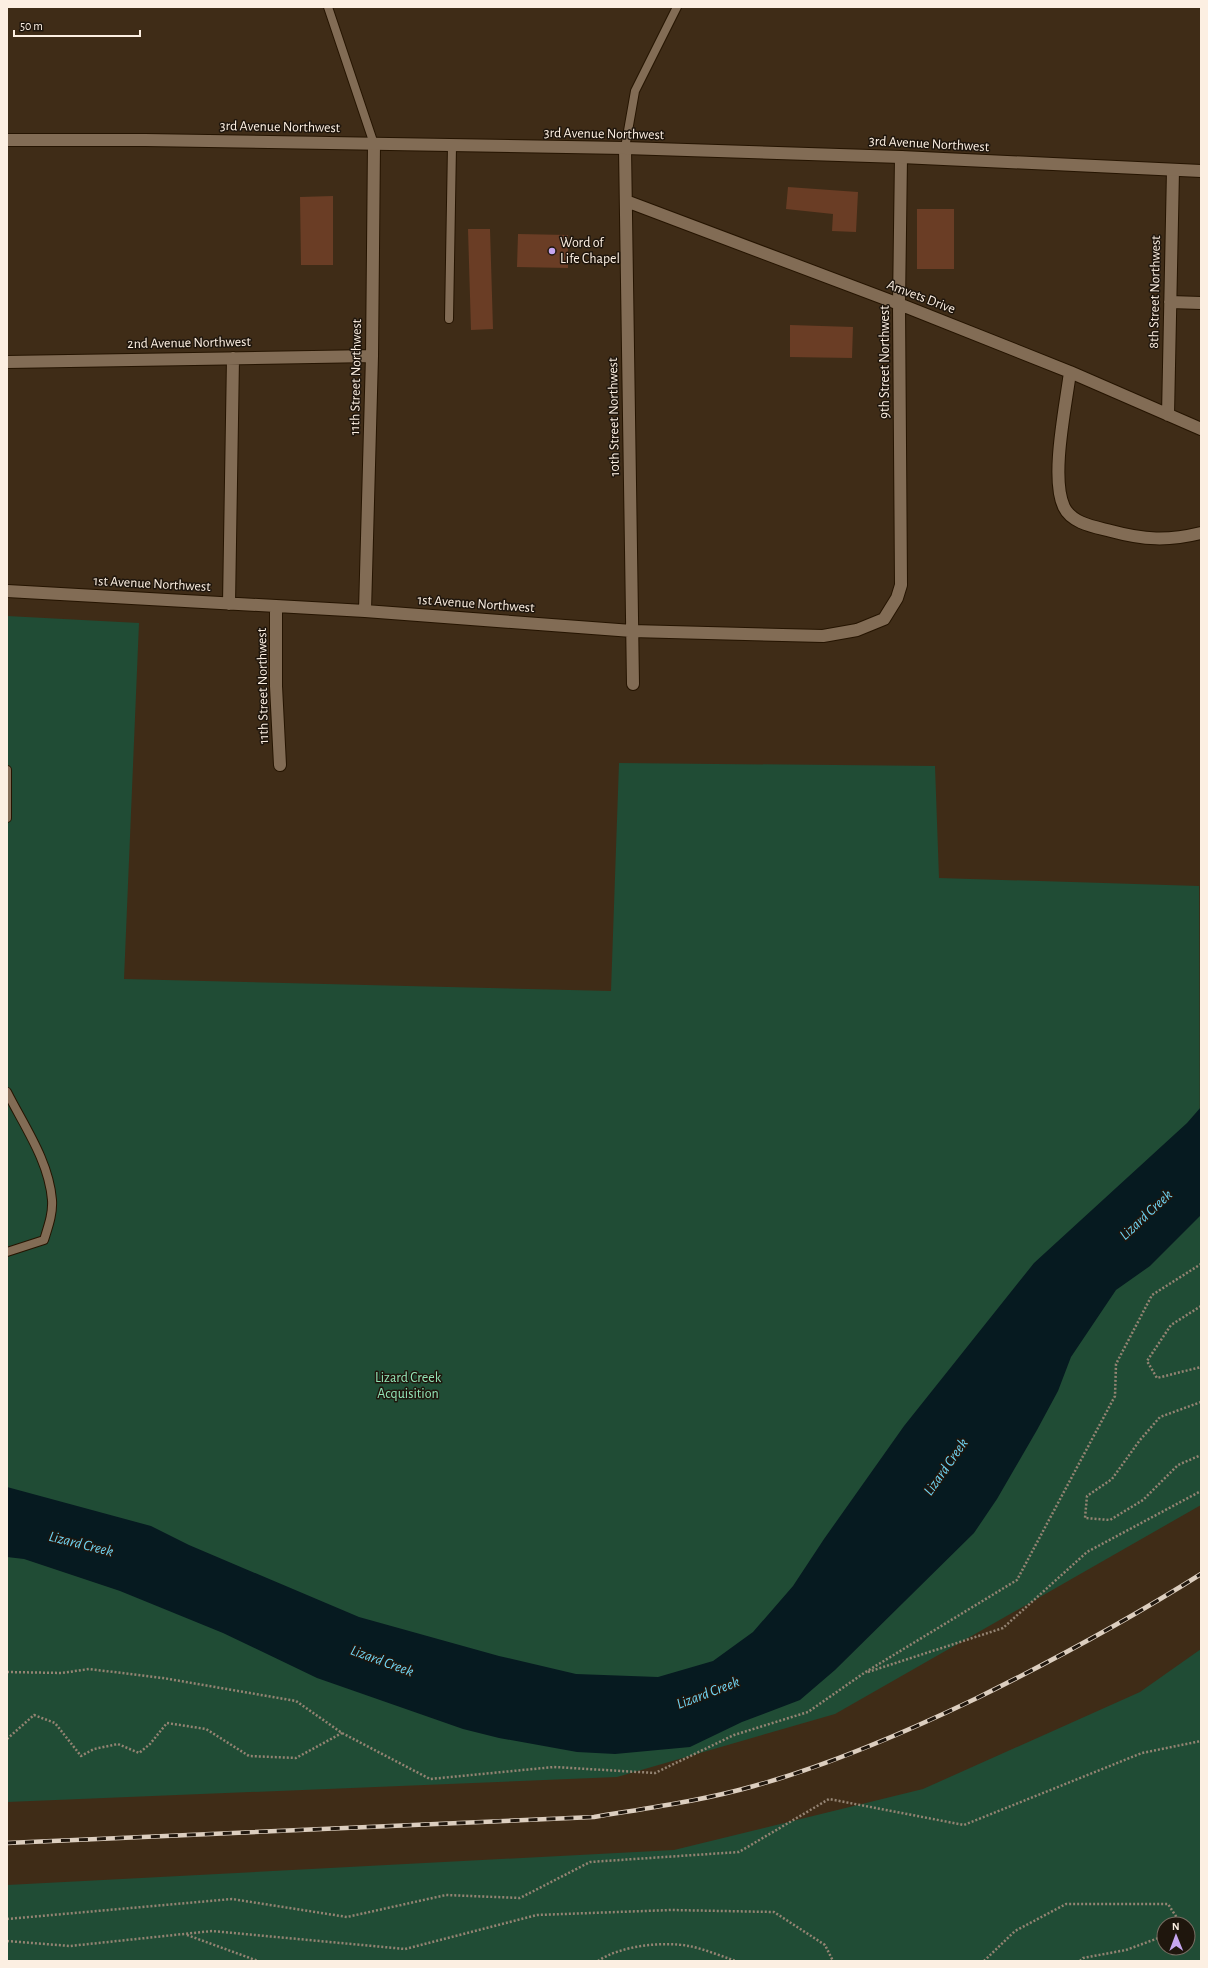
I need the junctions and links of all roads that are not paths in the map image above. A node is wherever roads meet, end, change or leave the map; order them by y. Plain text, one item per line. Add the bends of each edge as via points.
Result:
1 (328, 7) edge
2 (677, 7) edge
3 (7, 140) edge
4 (374, 144) junction
5 (452, 146) junction
6 (625, 148) junction
7 (901, 157) junction
8 (1173, 170) junction
9 (1201, 171) edge
10 (626, 201) junction
11 (1170, 302) junction
12 (1201, 303) edge
13 (899, 304) junction
14 (449, 319) dead end
15 (372, 356) junction
16 (233, 358) junction
17 (7, 362) edge
18 (1070, 372) junction
19 (1168, 415) junction
20 (1201, 429) edge
21 (1201, 533) edge
22 (901, 568) joint
23 (7, 591) edge
24 (229, 604) junction
25 (276, 606) junction
26 (365, 611) junction
27 (632, 631) junction
28 (633, 684) dead end
29 (280, 765) dead end
30 (7, 770) edge
31 (7, 818) edge
32 (7, 1092) edge
33 (7, 1252) edge

1 - 4 lane
2 - 6 lane via 635,91
3 - 4 street, 3rd Avenue Northwest
4 - 5 street, 3rd Avenue Northwest
4 - 15 street, 11th Street Northwest
5 - 6 street, 3rd Avenue Northwest
5 - 14 lane
6 - 7 street, 3rd Avenue Northwest
6 - 10 street, 10th Street Northwest
7 - 8 street, 3rd Avenue Northwest
7 - 13 street, 9th Street Northwest
8 - 9 street, 3rd Avenue Northwest
8 - 11 street, 8th Street Northwest
10 - 13 street, Amvets Drive
10 - 27 street, 10th Street Northwest
11 - 12 street
11 - 19 street, 8th Street Northwest
13 - 18 street, Amvets Drive
13 - 22 street, 9th Street Northwest
15 - 16 street, 2nd Avenue Northwest
15 - 26 street, 11th Street Northwest
16 - 17 street, 2nd Avenue Northwest
16 - 24 street
18 - 19 street, Amvets Drive
18 - 21 street via 1059,460 1059,489 1064,508 1081,524 1137,538 1179,539
19 - 20 street, Amvets Drive
22 - 27 street, 1st Avenue Northwest via 901,585 892,608 884,619 857,630 823,636
23 - 24 street, 1st Avenue Northwest
24 - 25 street, 1st Avenue Northwest
25 - 26 street, 1st Avenue Northwest
25 - 29 street, 11th Street Northwest via 276,686
26 - 27 street, 1st Avenue Northwest
27 - 28 street, 10th Street Northwest
30 - 31 lane
32 - 33 lane via 44,1164 52,1200 50,1221 44,1240

